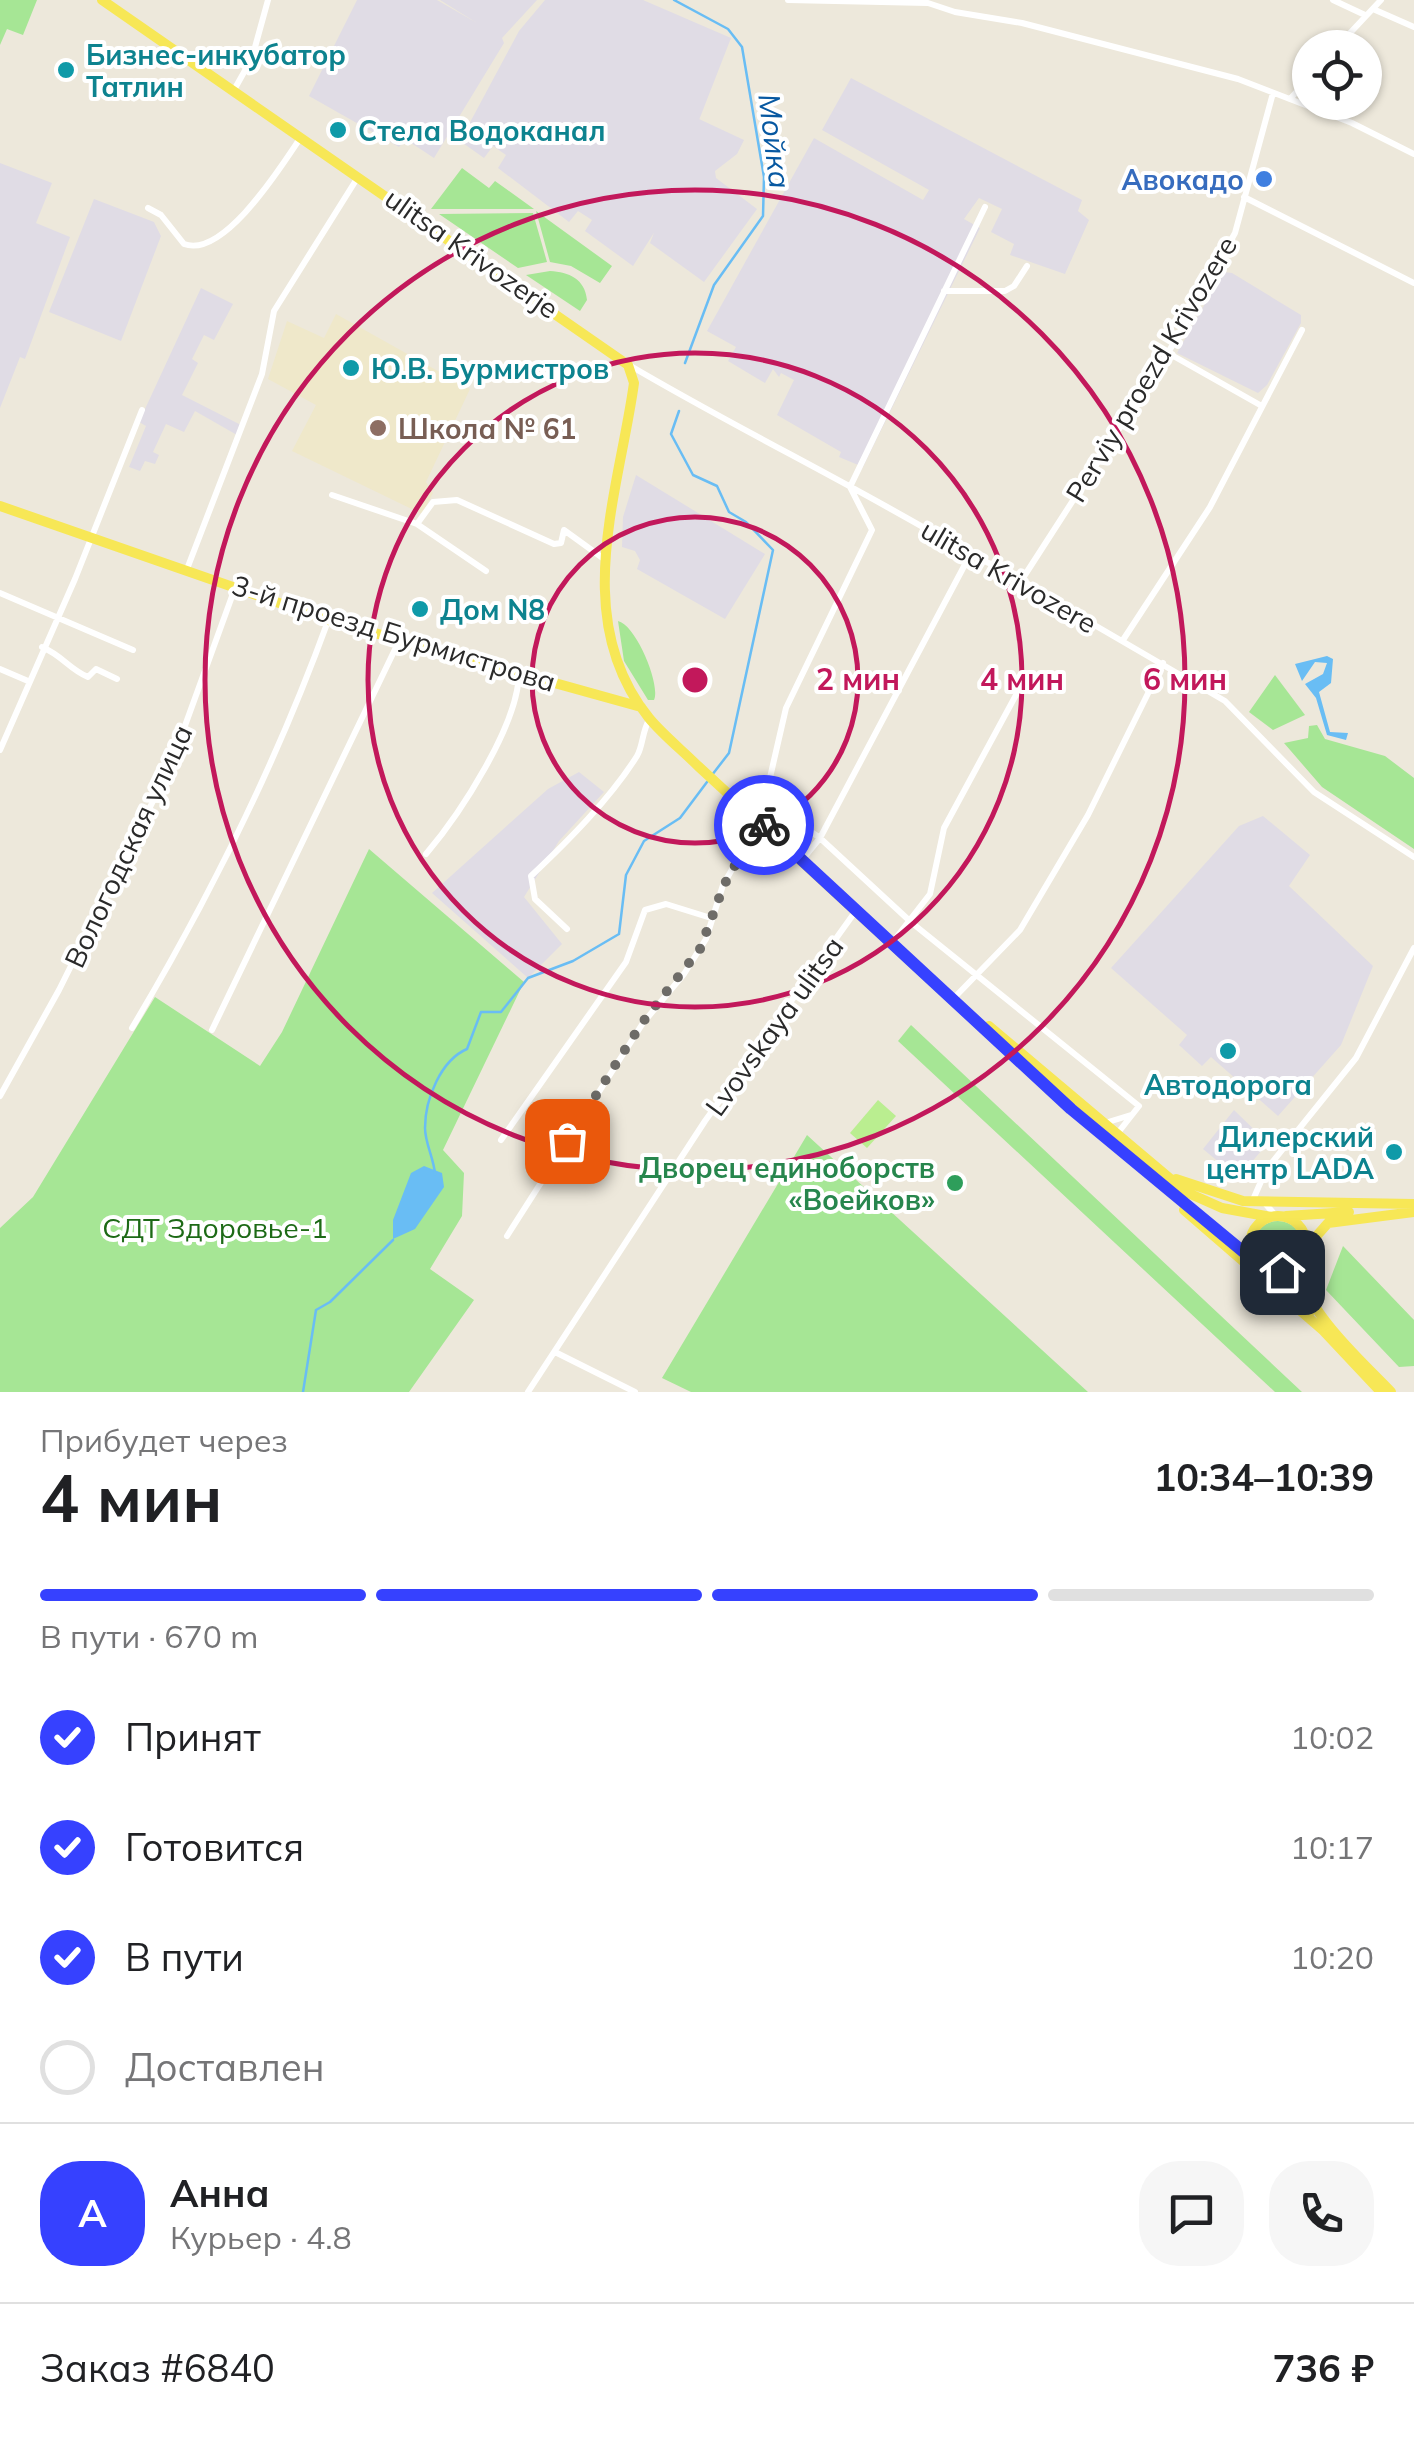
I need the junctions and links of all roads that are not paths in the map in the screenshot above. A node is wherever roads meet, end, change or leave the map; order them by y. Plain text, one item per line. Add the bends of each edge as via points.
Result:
1 (102, 0) edge
2 (268, 0) edge
3 (788, 0) edge
4 (1333, 0) edge
5 (1381, 0) edge
6 (929, 1) edge
7 (1373, 9) junction
8 (1365, 15) junction
9 (1414, 27) edge
10 (1352, 30) edge
11 (234, 90) junction
12 (1273, 93) junction
13 (1290, 99) joint
14 (302, 136) junction
15 (1414, 154) edge
16 (359, 176) junction
17 (1244, 197) junction
18 (985, 207) dead end
19 (148, 208) dead end
20 (1027, 266) dead end
21 (1414, 284) edge
22 (944, 291) junction
23 (1302, 330) dead end
24 (1168, 353) junction
25 (628, 365) junction
26 (1260, 405) junction
27 (142, 410) dead end
28 (850, 487) junction
29 (332, 495) dead end
30 (0, 506) edge
31 (417, 524) junction
32 (90, 536) junction
33 (970, 555) junction
34 (604, 559) junction
35 (187, 569) junction
36 (486, 571) dead end
37 (1023, 578) junction
38 (236, 587) junction
39 (0, 593) edge
40 (55, 617) junction
41 (328, 620) junction
42 (400, 640) junction
43 (1123, 640) junction
44 (42, 647) junction
45 (134, 650) dead end
46 (1163, 663) junction
47 (0, 669) edge
48 (519, 671) junction
49 (117, 679) dead end
50 (28, 681) junction
51 (1023, 682) dead end
52 (642, 708) junction
53 (650, 718) junction
54 (0, 750) edge
55 (766, 800) junction
56 (760, 821) junction
57 (820, 838) junction
58 (426, 854) dead end
59 (1414, 856) edge
60 (802, 860) junction
61 (856, 911) junction
62 (712, 918) junction
63 (912, 923) junction
64 (567, 929) dead end
65 (892, 943) junction
66 (1414, 948) edge
67 (977, 976) junction
68 (954, 998) junction
69 (968, 1011) junction
70 (132, 1028) dead end
71 (212, 1030) dead end
72 (0, 1096) edge
73 (1132, 1114) junction
74 (1105, 1123) junction
75 (1114, 1139) junction
76 (501, 1140) dead end
77 (1130, 1146) junction
78 (1162, 1179) junction
79 (1258, 1202) junction
80 (1385, 1207) junction
81 (1414, 1208) edge
82 (1276, 1216) junction
83 (507, 1236) dead end
84 (1304, 1254) junction
85 (1259, 1265) junction
86 (1325, 1332) junction
87 (555, 1352) junction
88 (528, 1392) edge
89 (635, 1392) edge
90 (1381, 1392) edge
91 (1391, 1392) edge

1 - 11 main road, ulitsa Krivozerje
2 - 11 street via 252,58
3 - 6 street
4 - 8 street
5 - 7 street
6 - 12 street
7 - 8 street
7 - 9 street
8 - 10 street
11 - 14 main road, ulitsa Krivozerje
12 - 13 street
12 - 17 street, Perviy proezd Krivozere
13 - 15 street
14 - 16 main road, ulitsa Krivozerje
14 - 19 street via 259,201 203,244 184,244
16 - 25 main road, ulitsa Krivozerje
16 - 35 street via 274,311 257,390
17 - 21 street
17 - 24 street, Perviy proezd Krivozere via 1235,233
18 - 22 street
20 - 22 street via 1005,291
22 - 28 street
23 - 26 street
24 - 26 street
24 - 37 street, Perviy proezd Krivozere
25 - 28 street, ulitsa Krivozere
25 - 34 main road via 634,382
26 - 43 street via 1210,507
27 - 32 street
28 - 33 street, ulitsa Krivozere
28 - 55 street via 872,530 786,708
29 - 31 street
30 - 32 main road, 3-й проезд Бурмистрова
31 - 34 street via 434,502 453,498 556,545 564,530
31 - 36 street
32 - 35 main road, 3-й проезд Бурмистрова
32 - 40 street
33 - 37 street, ulitsa Krivozere
33 - 57 street
34 - 52 main road via 610,631
35 - 38 main road, 3-й проезд Бурмистрова
37 - 43 street, ulitsa Krivozere
38 - 41 main road, 3-й проезд Бурмистрова
38 - 72 street, Вологодская улица via 170,767
39 - 40 street
40 - 44 street
40 - 45 street
41 - 42 main road, 3-й проезд Бурмистрова
41 - 70 street via 240,835
42 - 48 main road, 3-й проезд Бурмистрова
42 - 71 street
43 - 46 street, ulitsa Krivozere
44 - 49 street via 88,677 96,669
44 - 50 street
46 - 59 street, ulitsa Krivozere via 1225,701 1314,792
46 - 67 street via 1088,816 1020,930
47 - 50 street
48 - 52 main road, 3-й проезд Бурмистрова
48 - 58 street via 519,695 488,760
50 - 54 street
51 - 63 street via 944,828 930,894
52 - 53 main road
53 - 56 main road
53 - 64 street via 639,753 531,876 535,899
55 - 56 street
55 - 57 street
56 - 60 main road
56 - 62 street via 731,868
57 - 60 street
57 - 63 street
60 - 61 main road
61 - 65 main road
61 - 87 street, Lvovskaya ulitsa via 727,1089
62 - 76 street via 666,904 645,910 626,962
62 - 83 street via 686,970 642,1023
63 - 65 street
63 - 67 street
65 - 68 main road
66 - 79 street via 1356,1058 1266,1170
67 - 68 street
67 - 73 street via 1139,1106
68 - 69 main road
69 - 74 main road
69 - 75 main road
73 - 74 street
73 - 75 street
73 - 77 street
74 - 75 main road
75 - 77 main road
75 - 78 main road
77 - 78 main road
78 - 79 main road
78 - 82 main road via 1210,1204
78 - 85 main road
78 - 86 main road via 1239,1260
79 - 80 main road
79 - 82 street
80 - 81 main road
80 - 82 main road
81 - 84 main road via 1328,1223
82 - 84 main road via 1299,1225
82 - 85 main road via 1252,1233 1250,1248
84 - 85 main road via 1288,1271
84 - 91 main road via 1301,1278 1316,1308
85 - 86 main road
86 - 90 main road
87 - 88 street, Lvovskaya ulitsa
87 - 89 street

